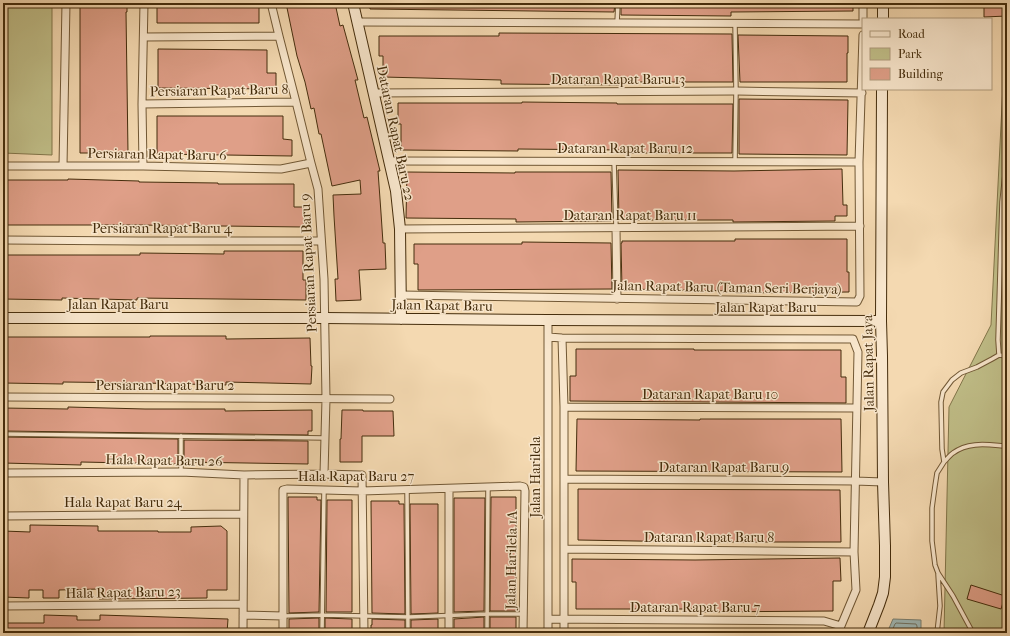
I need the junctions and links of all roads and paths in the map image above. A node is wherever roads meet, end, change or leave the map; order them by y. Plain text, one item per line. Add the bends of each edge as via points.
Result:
1 (66, 3) edge
2 (144, 3) edge
3 (272, 3) edge
4 (353, 3) edge
5 (618, 3) edge
6 (863, 3) edge
7 (883, 3) edge
8 (863, 18) edge
9 (883, 18) edge
10 (358, 22) junction
11 (617, 23) junction
12 (734, 24) junction
13 (862, 24) edge
14 (279, 36) junction
15 (144, 37) junction
16 (862, 90) edge
17 (882, 90) edge
18 (736, 91) junction
19 (374, 93) junction
20 (862, 93) junction
21 (296, 102) junction
22 (142, 104) junction
23 (1007, 155) edge
24 (390, 161) junction
25 (614, 161) junction
26 (735, 162) junction
27 (860, 162) junction
28 (311, 163) junction
29 (3, 166) edge
30 (63, 166) junction
31 (143, 166) junction
32 (860, 226) junction
33 (616, 228) junction
34 (400, 229) junction
35 (3, 240) edge
36 (321, 241) junction
37 (401, 295) junction
38 (617, 299) junction
39 (3, 318) edge
40 (325, 318) junction
41 (401, 318) junction
42 (548, 320) junction
43 (881, 321) junction
44 (548, 337) junction
45 (562, 338) junction
46 (1000, 355) junction
47 (1007, 356) edge
48 (3, 397) edge
49 (390, 399) dead end
50 (326, 400) junction
51 (564, 407) junction
52 (857, 408) junction
53 (3, 434) edge
54 (181, 436) junction
55 (325, 438) junction
56 (1007, 446) edge
57 (944, 462) junction
58 (181, 472) junction
59 (3, 473) edge
60 (324, 474) junction
61 (244, 475) junction
62 (564, 479) junction
63 (855, 481) junction
64 (883, 482) junction
65 (488, 487) junction
66 (524, 487) joint
67 (448, 488) junction
68 (324, 490) junction
69 (362, 490) junction
70 (407, 490) junction
71 (243, 514) junction
72 (3, 516) edge
73 (565, 549) junction
74 (854, 552) junction
75 (938, 573) junction
76 (242, 604) junction
77 (3, 606) edge
78 (487, 614) junction
79 (523, 614) junction
80 (243, 615) junction
81 (322, 615) junction
82 (283, 616) junction
83 (365, 616) junction
84 (449, 616) junction
85 (408, 617) junction
86 (548, 619) junction
87 (564, 620) junction
88 (841, 626) junction
89 (243, 633) edge
90 (283, 633) edge
91 (322, 633) edge
92 (364, 633) edge
93 (408, 633) edge
94 (449, 633) edge
95 (487, 633) edge
96 (523, 633) edge
97 (548, 633) edge
98 (564, 633) edge
99 (838, 633) edge
100 (868, 633) edge
101 (937, 633) edge
102 (972, 633) edge

1 - 30 street
2 - 15 street
3 - 14 street, Persiaran Rapat Baru 9
4 - 10 street, Dataran Rapat Baru 22
5 - 11 lane
6 - 8 street
7 - 9 street
10 - 11 street
10 - 19 street, Dataran Rapat Baru 22
11 - 12 street
12 - 13 street
12 - 18 lane
14 - 15 street
14 - 21 street, Persiaran Rapat Baru 9
15 - 22 street
16 - 20 street, Jalan Rapat Baru (Taman Seri Berjaya)
17 - 43 street, Jalan Rapat Jaya
18 - 19 street, Dataran Rapat Baru 13
18 - 20 street, Dataran Rapat Baru 13
18 - 26 lane
19 - 24 street, Dataran Rapat Baru 22
20 - 27 street, Jalan Rapat Baru (Taman Seri Berjaya)
21 - 22 street, Persiaran Rapat Baru 8
21 - 28 street, Persiaran Rapat Baru 9
22 - 31 street
23 - 46 lane via 1001,228 998,340
24 - 25 street, Dataran Rapat Baru 12
24 - 34 street, Dataran Rapat Baru 22
25 - 26 street, Dataran Rapat Baru 12
25 - 33 lane
26 - 27 street, Dataran Rapat Baru 12
27 - 32 street, Jalan Rapat Baru (Taman Seri Berjaya)
28 - 31 street, Persiaran Rapat Baru 6 via 280,169
28 - 36 street, Persiaran Rapat Baru 9 via 318,189
29 - 30 street, Persiaran Rapat Baru 6
30 - 31 street, Persiaran Rapat Baru 6
32 - 33 street, Dataran Rapat Baru 11
32 - 38 street, Jalan Rapat Baru (Taman Seri Berjaya) via 860,296 856,302
33 - 34 street, Dataran Rapat Baru 11
33 - 38 street
34 - 37 street, Dataran Rapat Baru 22
35 - 36 street, Persiaran Rapat Baru 4
36 - 40 street, Persiaran Rapat Baru 9
37 - 38 street, Jalan Rapat Baru (Taman Seri Berjaya)
37 - 41 street, Dataran Rapat Baru 22
39 - 40 street, Jalan Rapat Baru
40 - 41 street, Jalan Rapat Baru
40 - 50 street, Persiaran Rapat Baru 9
41 - 42 street, Jalan Rapat Baru
42 - 43 street, Jalan Rapat Baru
42 - 44 street, Jalan Harilela
43 - 64 street, Jalan Rapat Jaya
44 - 45 street
44 - 86 street, Jalan Harilela
45 - 51 street
45 - 52 street, Jalan Rapat Jaya via 853,339 858,352
46 - 47 lane
46 - 57 lane via 961,373 943,392 941,402
48 - 50 street, Persiaran Rapat Baru 2
49 - 50 street, Persiaran Rapat Baru 2
50 - 55 street, Persiaran Rapat Baru 9
51 - 52 street, Dataran Rapat Baru 10
51 - 62 street
52 - 63 street, Jalan Rapat Jaya
53 - 54 lane
54 - 55 lane
54 - 58 lane
55 - 60 street, Persiaran Rapat Baru 9
56 - 57 lane via 964,447
57 - 75 lane via 937,473 932,508 932,541
58 - 59 street, Hala Rapat Baru 26
58 - 61 street, Hala Rapat Baru 26
60 - 61 street, Hala Rapat Baru 26
60 - 69 street via 360,474
61 - 71 street
62 - 63 street, Dataran Rapat Baru 9
62 - 73 street
63 - 64 street, Dataran Rapat Baru 9
63 - 74 street, Jalan Rapat Jaya
64 - 100 street, Jalan Rapat Jaya via 885,577 879,605
65 - 66 street, Hala Rapat Baru 27
65 - 67 street, Hala Rapat Baru 27
65 - 78 lane
66 - 79 street, Jalan Harilela 1A
67 - 70 street, Hala Rapat Baru 27
67 - 84 street
68 - 69 street, Hala Rapat Baru 27
68 - 81 lane
68 - 82 street, Hala Rapat Baru 27 via 283,490
69 - 70 street, Hala Rapat Baru 27
69 - 83 street
70 - 85 lane
71 - 72 street, Hala Rapat Baru 24
71 - 76 street
73 - 74 street, Dataran Rapat Baru 8
73 - 87 street
74 - 88 street, Jalan Rapat Jaya via 856,590
75 - 101 lane via 940,606
75 - 102 lane
76 - 77 street, Hala Rapat Baru 23
76 - 80 street
78 - 79 lane
78 - 84 lane
78 - 95 lane
79 - 96 street, Jalan Harilela 1A
80 - 82 street
80 - 89 street
81 - 82 lane
81 - 83 lane
81 - 91 lane
82 - 90 street, Hala Rapat Baru 27
83 - 85 lane
83 - 92 street
84 - 85 lane
84 - 94 street
85 - 93 lane
86 - 87 street, Dataran Rapat Baru 7
86 - 97 street, Jalan Harilela
87 - 88 street, Dataran Rapat Baru 7 via 824,620
87 - 98 street
88 - 99 street, Jalan Rapat Jaya

